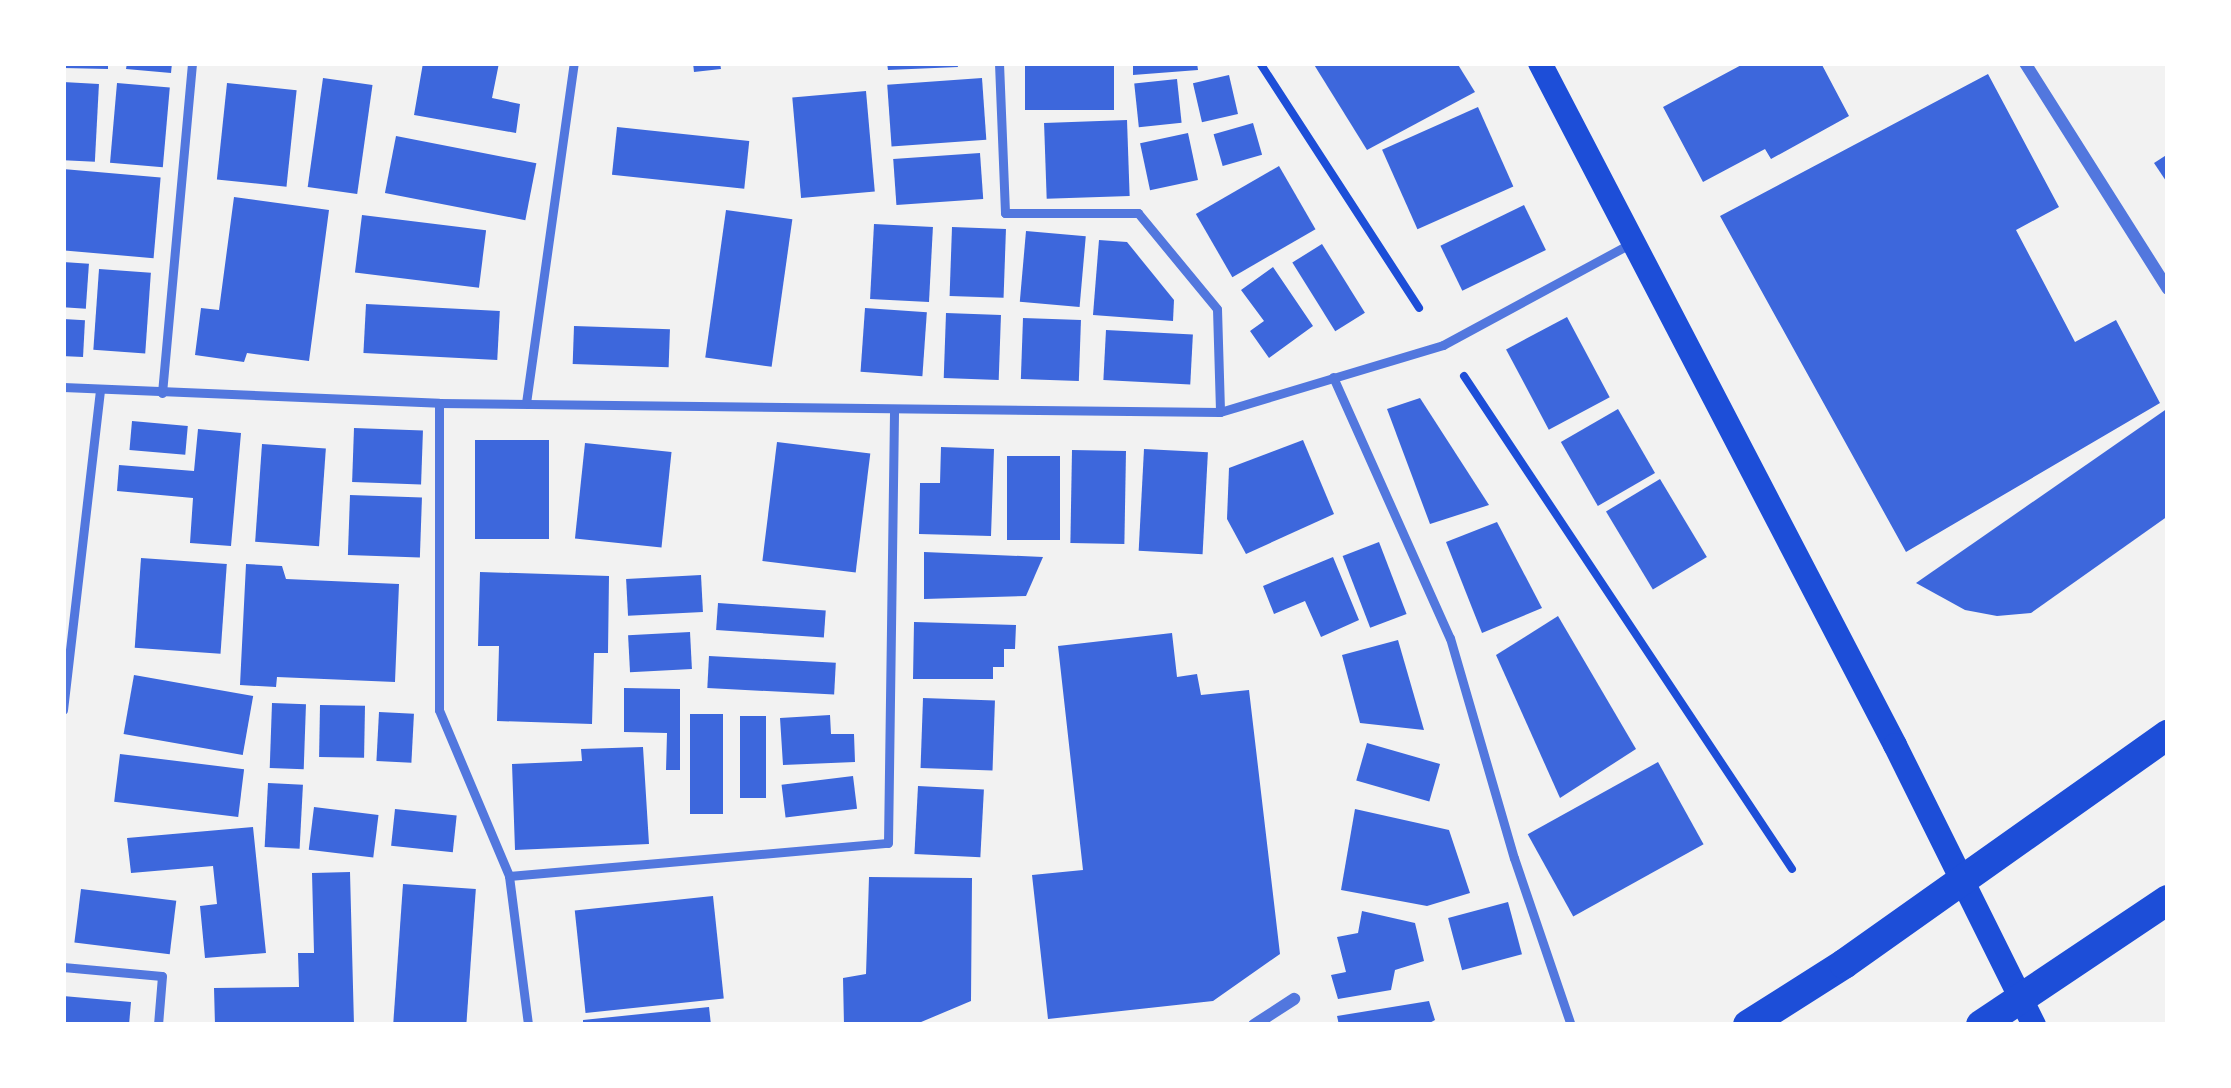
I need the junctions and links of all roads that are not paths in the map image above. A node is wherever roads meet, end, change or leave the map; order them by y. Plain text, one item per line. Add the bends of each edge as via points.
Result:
1 (192, 63) edge
2 (574, 63) edge
3 (998, 63) edge
4 (1540, 63) edge
5 (2025, 63) edge
6 (1632, 243) junction
7 (2168, 289) edge
8 (1333, 377) junction
9 (63, 386) edge
10 (100, 389) junction
11 (162, 393) junction
12 (439, 403) junction
13 (526, 403) junction
14 (894, 410) junction
15 (1220, 412) junction
16 (63, 710) edge
17 (2168, 735) edge
18 (509, 876) junction
19 (1962, 878) junction
20 (2168, 900) edge
21 (63, 967) edge
22 (1294, 999) dead end
23 (2028, 1013) edge
24 (158, 1025) edge
25 (528, 1025) edge
26 (1255, 1025) edge
27 (1571, 1025) edge
28 (1748, 1025) edge
29 (1981, 1025) edge

1 - 11 lane
2 - 13 lane
3 - 15 lane via 1005,213 1138,213 1217,309
4 - 6 main road
5 - 7 street
6 - 8 lane via 1443,345
6 - 19 main road
8 - 15 lane
8 - 27 lane via 1450,638
9 - 10 lane
10 - 11 lane
10 - 16 lane
11 - 12 lane
12 - 13 lane
12 - 18 lane via 439,710
13 - 14 lane
14 - 15 lane
14 - 18 lane via 888,843
17 - 19 main road
18 - 25 lane
19 - 23 main road
19 - 28 main road
20 - 23 main road
21 - 24 lane via 162,976
22 - 26 street
23 - 29 main road

